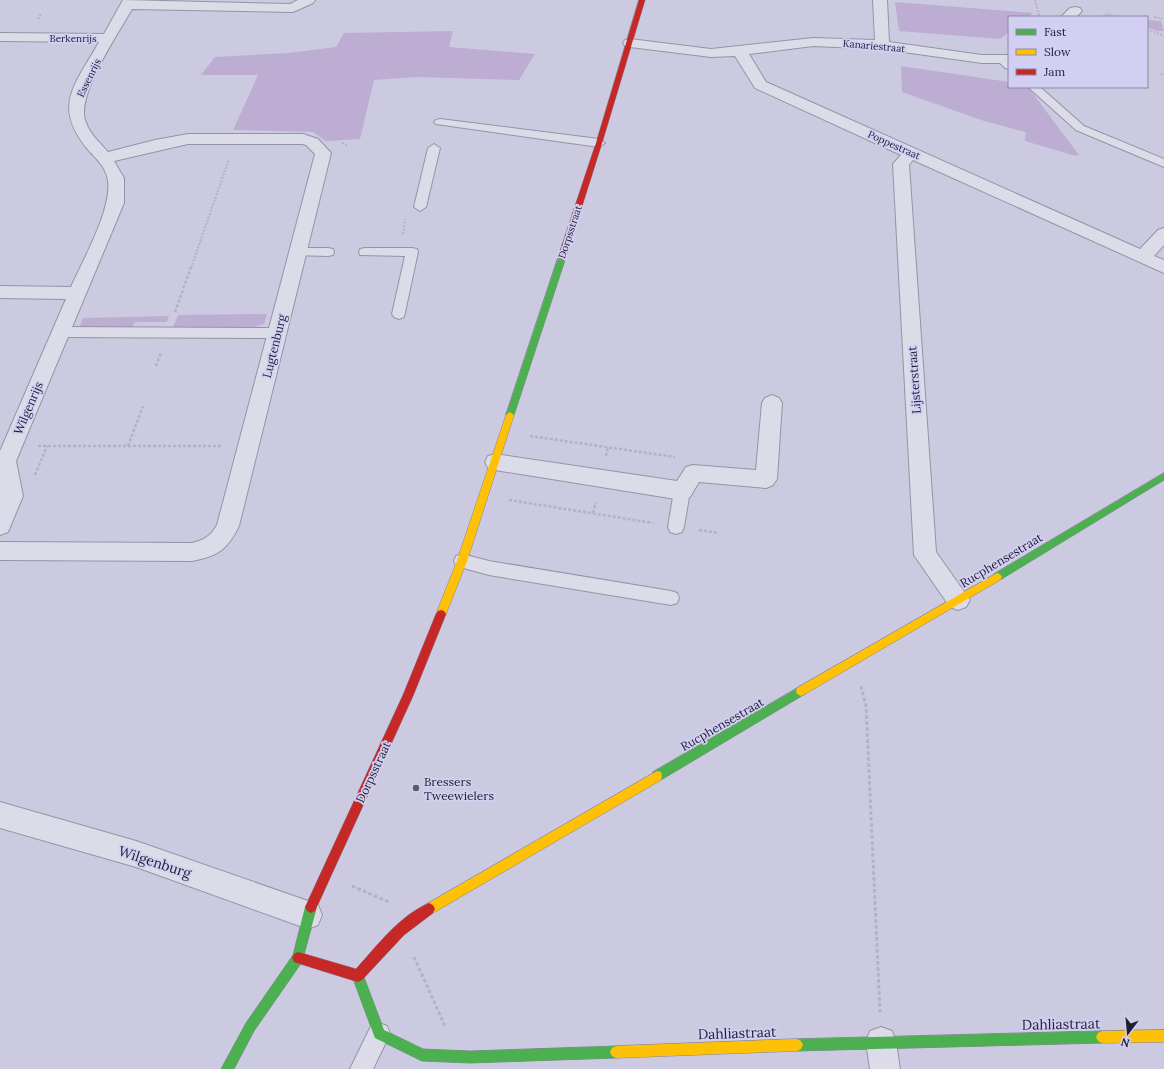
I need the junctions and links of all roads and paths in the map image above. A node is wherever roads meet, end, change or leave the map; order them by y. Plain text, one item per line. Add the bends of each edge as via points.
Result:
1 (308, 0) edge
2 (642, 0) edge
3 (880, 0) edge
4 (1035, 0) edge
5 (129, 3) edge
6 (1038, 16) edge
7 (1154, 17) dead end
8 (1164, 19) edge
9 (1148, 29) edge
10 (1164, 36) edge
11 (0, 37) edge
12 (110, 38) junction
13 (630, 44) junction
14 (882, 46) junction
15 (740, 51) junction
16 (1007, 61) edge
17 (1164, 73) edge
18 (1161, 75) dead end
19 (1034, 88) edge
20 (440, 122) dead end
21 (236, 139) junction
22 (599, 144) junction
23 (434, 148) dead end
24 (911, 153) junction
25 (105, 158) junction
26 (1164, 163) edge
27 (420, 207) dead end
28 (1164, 234) edge
29 (298, 252) junction
30 (328, 252) dead end
31 (364, 252) dead end
32 (1143, 257) junction
33 (1164, 267) edge
34 (0, 292) edge
35 (77, 292) junction
36 (399, 314) dead end
37 (60, 332) junction
38 (168, 332) junction
39 (277, 333) junction
40 (156, 366) dead end
41 (772, 403) dead end
42 (143, 406) dead end
43 (528, 435) dead end
44 (12, 446) junction
45 (128, 446) junction
46 (248, 446) junction
47 (676, 457) dead end
48 (495, 462) junction
49 (1164, 476) edge
50 (682, 491) junction
51 (509, 500) dead end
52 (2, 515) edge
53 (676, 526) junction
54 (718, 533) dead end
55 (0, 551) edge
56 (462, 561) junction
57 (671, 598) dead end
58 (958, 600) junction
59 (854, 661) junction
60 (0, 815) edge
61 (308, 915) junction
62 (298, 958) junction
63 (358, 976) junction
64 (379, 1034) junction
65 (1164, 1036) edge
66 (883, 1055) edge
67 (227, 1069) edge
68 (361, 1069) edge

1 - 5 street, Berkenrijs via 293,8
2 - 13 street, Dorpsstraat
3 - 14 street
4 - 6 path
5 - 12 street, Berkenrijs
7 - 8 path
9 - 10 path
11 - 12 street, Berkenrijs
12 - 25 street, Essenrijs via 80,92 76,110 78,127
13 - 15 street via 711,53
13 - 22 street, Dorpsstraat
14 - 15 street, Kanariestraat via 813,42
14 - 16 street, Kanariestraat
15 - 24 street, Poppestraat via 760,85
17 - 18 path
19 - 26 lane via 1080,128
20 - 22 lane
21 - 25 street, Lugtenburg via 188,139
21 - 29 street, Lugtenburg via 303,140 312,142 324,153
21 - 38 path
22 - 48 street, Dorpsstraat
23 - 27 lane
24 - 32 street, Poppestraat
24 - 58 street, Lijsterstraat via 901,164 925,554
25 - 35 street, Wilgenrijs via 116,179 116,202
28 - 32 street
29 - 30 lane
29 - 39 street, Lugtenburg
31 - 36 lane via 412,252
32 - 33 street, Poppestraat
34 - 35 street
35 - 37 street, Wilgenrijs
37 - 38 lane
37 - 44 street, Wilgenrijs
38 - 39 lane
38 - 40 path
39 - 46 street, Lugtenburg
41 - 50 street via 766,479 693,473
42 - 45 path
43 - 47 path
44 - 45 path
44 - 52 street, Wilgenrijs via 6,461 12,496
45 - 46 path
46 - 55 street, Lugtenburg via 228,526 222,540 207,549 192,552
48 - 50 street
48 - 56 street, Dorpsstraat
49 - 58 street, Rucphensestraat
50 - 53 lane
51 - 53 path
53 - 54 path
56 - 57 lane via 489,568
56 - 61 street, Dorpsstraat via 408,696
58 - 59 street, Rucphensestraat
59 - 63 street, Rucphensestraat via 416,916
59 - 66 path via 866,706
60 - 61 street, Wilgenburg via 136,854
61 - 62 street, Dorpsstraat
62 - 63 street
62 - 67 street, Dorpsstraat via 250,1028
63 - 64 street
64 - 66 street, Dahliastraat via 422,1055 470,1057
64 - 68 lane
65 - 66 street, Dahliastraat

